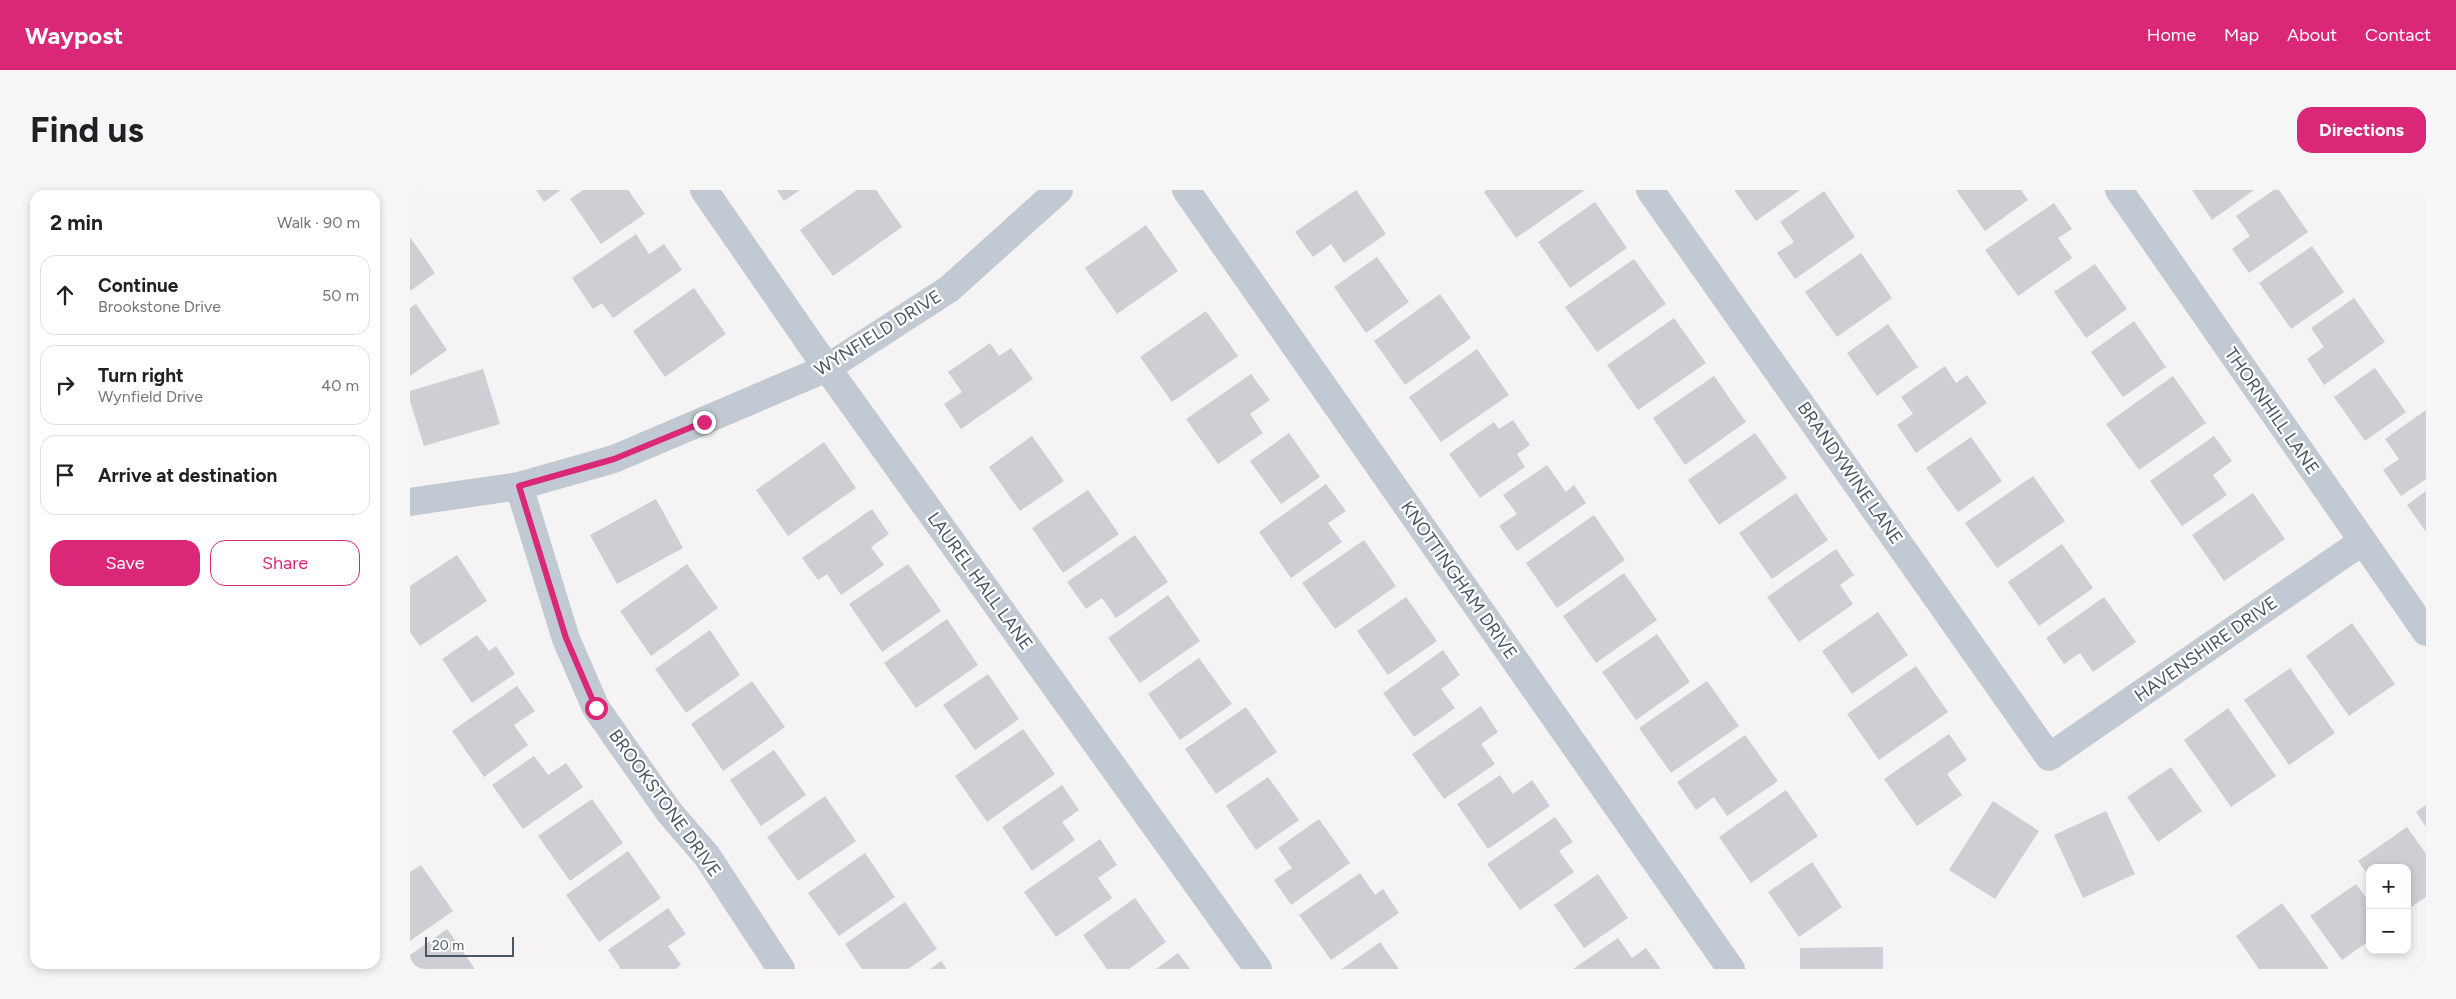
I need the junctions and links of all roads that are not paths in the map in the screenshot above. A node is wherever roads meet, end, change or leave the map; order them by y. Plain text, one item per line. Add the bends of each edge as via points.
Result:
1 (704, 190) edge
2 (1059, 190) edge
3 (1186, 190) edge
4 (1650, 190) edge
5 (2119, 190) edge
6 (828, 368) junction
7 (519, 486) junction
8 (410, 502) edge
9 (2362, 541) junction
10 (2426, 632) edge
11 (2049, 757) joint
12 (781, 969) edge
13 (1258, 969) edge
14 (1731, 969) edge

1 - 6 street, LAUREL HALL LANE
2 - 6 street, WYNFIELD DRIVE via 949,289
3 - 14 street, KNOTTINGHAM DRIVE
4 - 11 street, BRANDYWINE LANE
5 - 9 street, THORNHILL LANE
6 - 7 street, WYNFIELD DRIVE via 614,459
6 - 13 street, LAUREL HALL LANE
7 - 8 street, WYNFIELD DRIVE
7 - 12 street, BROOKSTONE DRIVE via 566,638 596,708 669,812 707,856
9 - 10 street, THORNHILL LANE
9 - 11 street, HAVENSHIRE DRIVE

